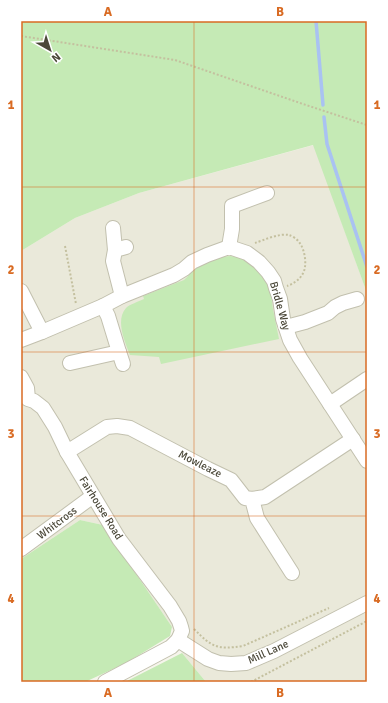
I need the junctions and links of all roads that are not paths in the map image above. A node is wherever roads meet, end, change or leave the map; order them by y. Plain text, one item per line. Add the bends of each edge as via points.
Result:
1 (267, 193) dead end
2 (113, 228) dead end
3 (229, 247) junction
4 (21, 291) edge
5 (122, 296) junction
6 (358, 299) dead end
7 (102, 306) junction
8 (286, 327) junction
9 (42, 332) junction
10 (21, 340) edge
11 (70, 363) dead end
12 (21, 377) edge
13 (367, 380) edge
14 (24, 401) edge
15 (330, 404) junction
16 (353, 439) junction
17 (67, 452) junction
18 (367, 461) edge
19 (93, 496) junction
20 (252, 499) junction
21 (21, 549) edge
22 (292, 573) dead end
23 (367, 603) edge
24 (180, 633) junction
25 (105, 682) edge

1 - 3 street via 232,206
2 - 5 street via 120,249 113,261
3 - 5 street via 192,262 174,275
3 - 8 street, Bridle Way via 247,253 268,272 274,281
4 - 9 street
5 - 7 street
6 - 8 street via 335,307 328,313
7 - 9 street
7 - 11 street via 108,316 121,358
8 - 15 street, Bridle Way via 300,358
9 - 10 street
12 - 14 street, Fairhouse Road via 27,388
13 - 15 street
14 - 17 street, Fairhouse Road via 34,401 43,408
15 - 16 street, Bridle Way
16 - 18 street, Bridle Way
16 - 20 street via 265,497
17 - 19 street, Fairhouse Road
17 - 20 street, Mowleaze via 107,427 130,428 231,480 245,498
19 - 21 street, Whitcross
19 - 24 street, Fairhouse Road via 119,539 170,606 179,621
20 - 22 street via 257,518
23 - 24 street, Mill Lane via 246,663 219,663 208,659
24 - 25 street via 171,647

